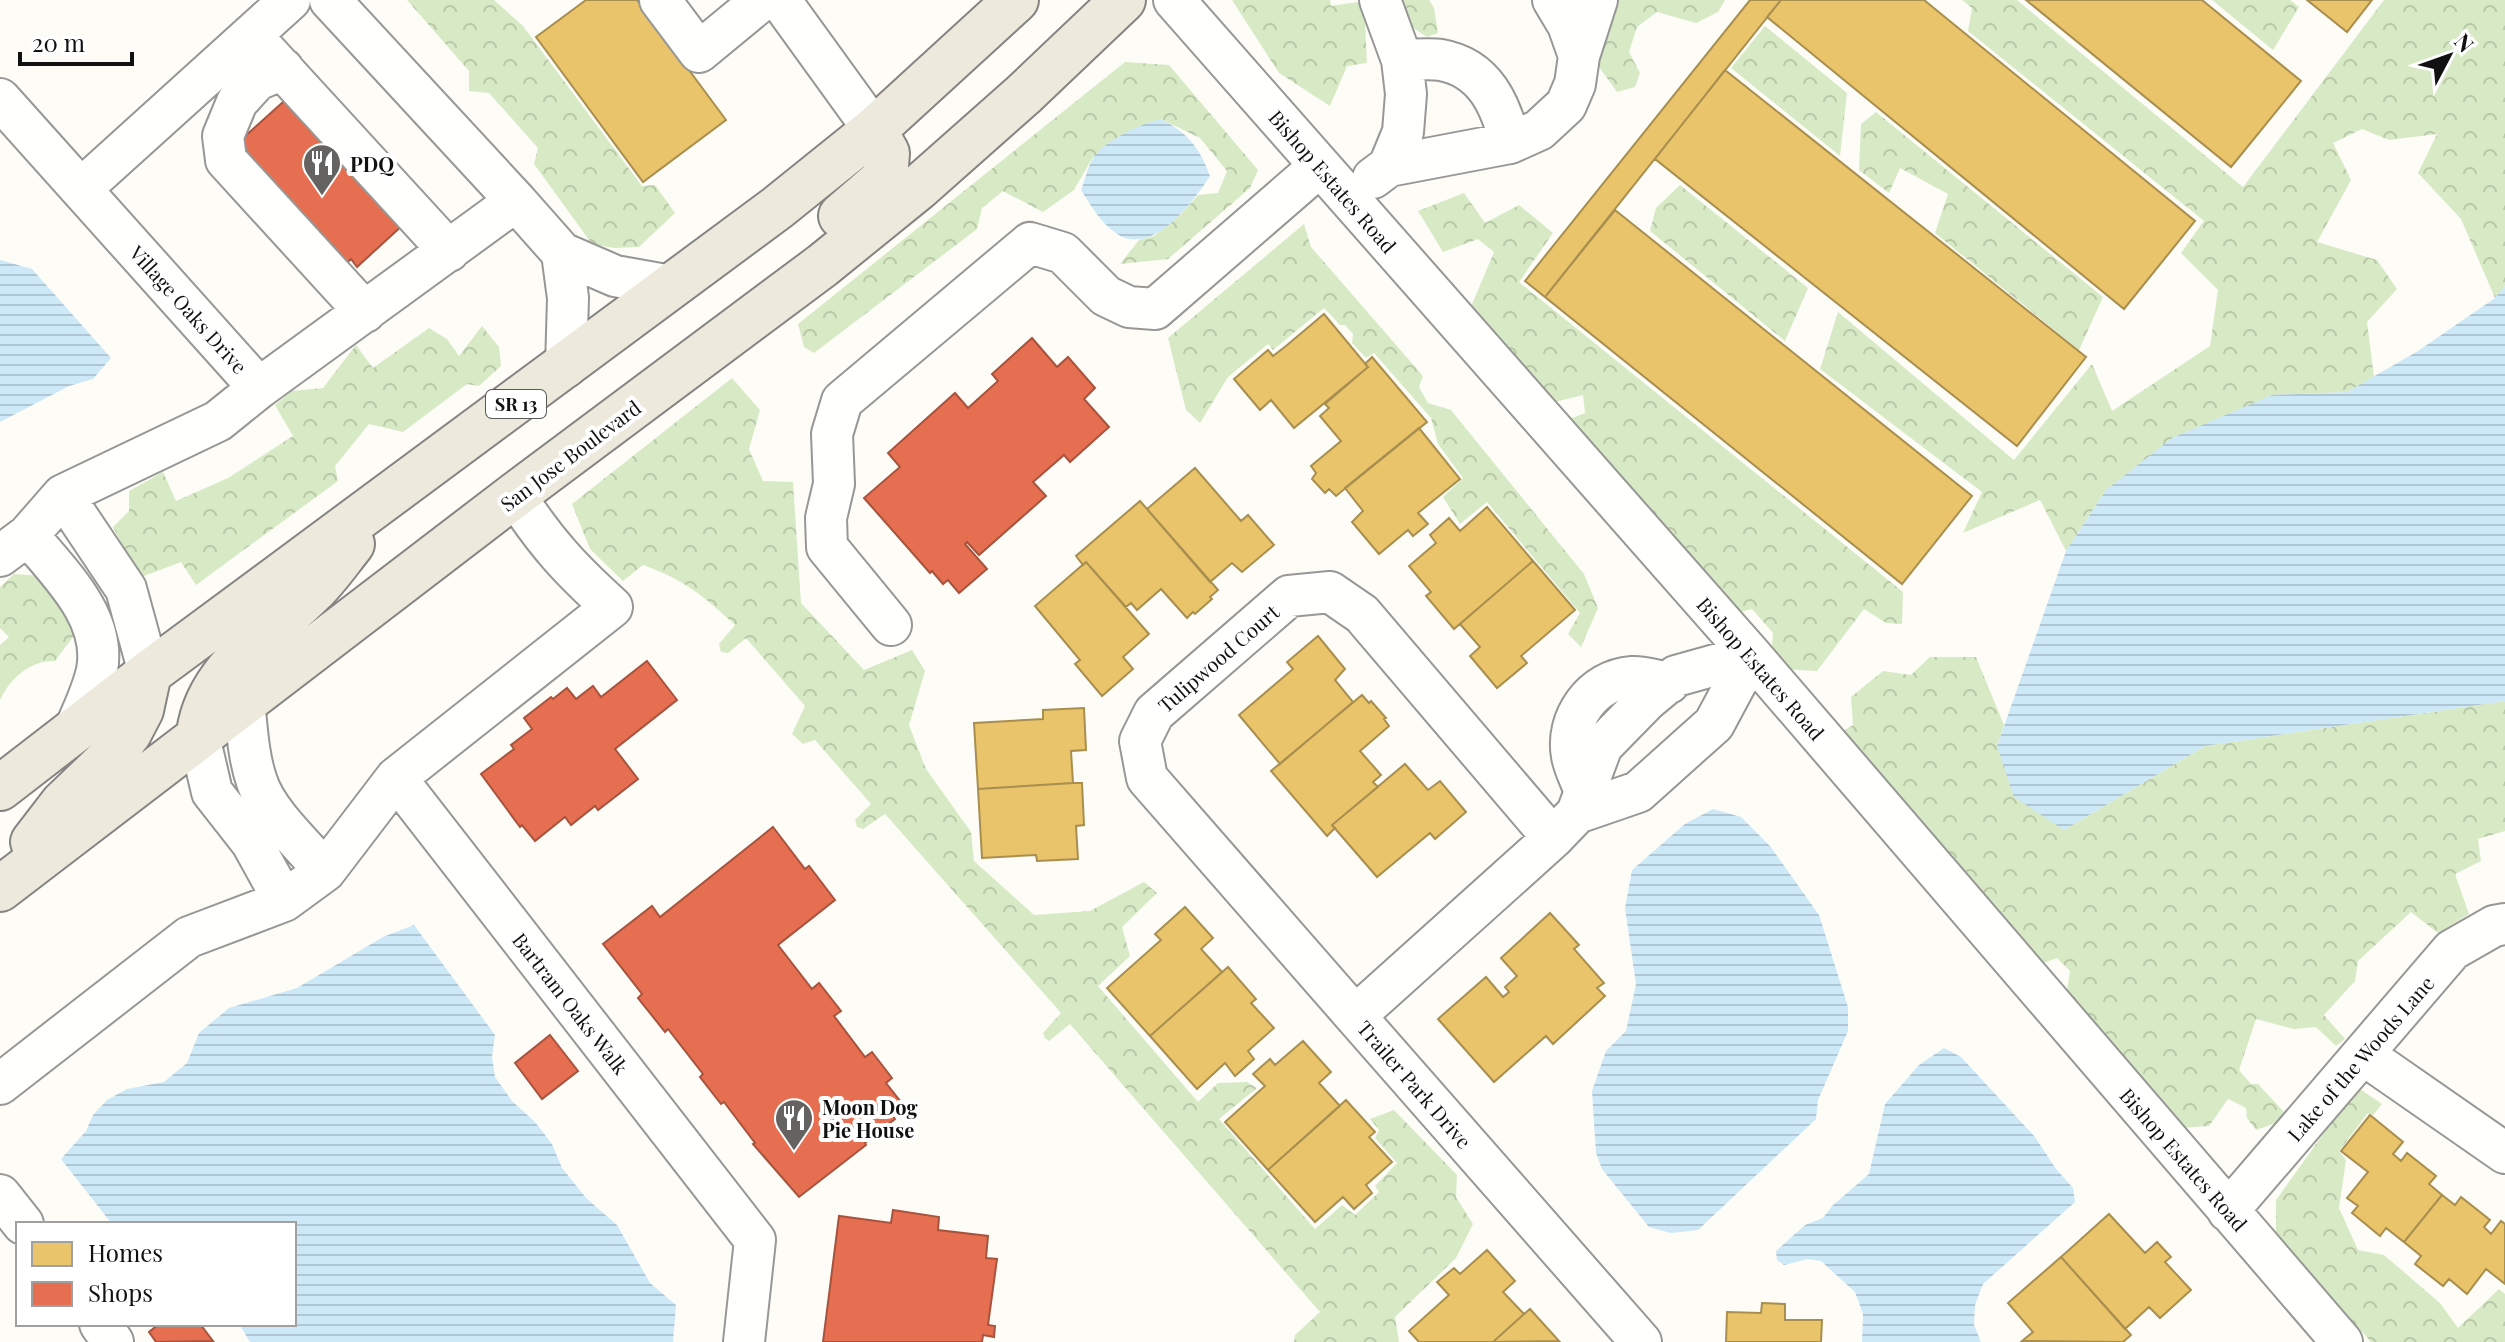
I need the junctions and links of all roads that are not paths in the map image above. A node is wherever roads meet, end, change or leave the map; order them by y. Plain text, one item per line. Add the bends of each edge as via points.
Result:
1 (290, 0) edge
2 (330, 0) edge
3 (660, 0) edge
4 (762, 0) edge
5 (780, 0) edge
6 (1016, 0) edge
7 (1123, 0) edge
8 (1174, 0) edge
9 (1380, 0) edge
10 (1553, 0) edge
11 (1597, 0) edge
12 (251, 35) junction
13 (1579, 56) junction
14 (1402, 60) junction
15 (283, 69) junction
16 (0, 99) edge
17 (874, 130) junction
18 (1510, 143) junction
19 (1320, 166) junction
20 (1389, 166) junction
21 (81, 189) junction
22 (1349, 199) junction
23 (516, 201) junction
24 (449, 251) junction
25 (562, 253) junction
26 (671, 286) junction
27 (779, 297) junction
28 (365, 312) junction
29 (566, 367) junction
30 (259, 388) junction
31 (63, 495) junction
32 (515, 495) junction
33 (391, 496) junction
34 (14, 546) edge
35 (891, 625) dead end
36 (1751, 655) junction
37 (149, 673) junction
38 (244, 701) junction
39 (75, 729) junction
40 (199, 736) junction
41 (396, 778) junction
42 (0, 788) edge
43 (1572, 814) junction
44 (325, 871) junction
45 (0, 887) edge
46 (284, 901) junction
47 (2505, 924) edge
48 (1355, 1016) junction
49 (2364, 1055) junction
50 (0, 1084) edge
51 (2505, 1153) edge
52 (0, 1195) edge
53 (2228, 1211) junction
54 (21, 1222) edge
55 (744, 1342) edge
56 (1641, 1342) edge
57 (2342, 1342) edge

1 - 12 street
2 - 23 street
3 - 4 street via 699,52
5 - 17 street
6 - 17 main road, SR 13
7 - 27 main road, San Jose Boulevard via 918,188
8 - 19 street, Bishop Estates Road
9 - 14 street
10 - 13 street
11 - 13 street
12 - 15 street
12 - 21 street
13 - 18 street via 1566,105 1539,130
14 - 18 street via 1441,60 1470,71 1492,91
14 - 20 street via 1403,132
15 - 24 street
15 - 28 street via 257,80 237,102 223,136 226,160
16 - 21 street, Village Oaks Drive
17 - 26 main road, SR 13
17 - 27 main road via 887,153 885,178 790,259
18 - 20 street
19 - 22 street, Bishop Estates Road
19 - 35 street via 1155,309 1129,307 1106,296 1063,253 1030,243 842,401 832,434 834,484 826,518 827,547
20 - 22 street
21 - 30 street, Village Oaks Drive
22 - 36 street, Bishop Estates Road
23 - 24 street
23 - 25 street
24 - 28 street
25 - 26 street via 615,276
25 - 29 street via 568,298
26 - 29 main road, SR 13
27 - 32 main road, San Jose Boulevard
28 - 30 street
29 - 33 main road, SR 13
30 - 31 street, Village Oaks Drive via 218,421
31 - 34 street, Village Oaks Drive
31 - 37 street via 126,589
32 - 38 main road, San Jose Boulevard
32 - 41 street via 566,565 612,607
33 - 37 main road, SR 13
33 - 40 main road via 313,591 251,644 223,678 202,712
34 - 39 street, Village Oaks Drive via 89,614 100,647 97,671
36 - 43 street, Trailer Park Drive via 1714,724 1638,792
36 - 43 street, Trailer Park Drive via 1676,676 1602,746
36 - 53 street, Bishop Estates Road
37 - 39 main road, SR 13
37 - 45 main road via 141,710 129,733 63,803
38 - 40 main road, San Jose Boulevard
38 - 44 street via 258,785
39 - 42 main road, SR 13
40 - 45 main road, San Jose Boulevard
40 - 46 street via 212,792 252,843
41 - 44 street
41 - 55 street, Bartram Oaks Walk via 755,1240
43 - 48 street, Trailer Park Drive
43 - 48 street, Tulipwood Court via 1362,614 1330,592 1289,596 1154,713 1140,741 1147,778
44 - 46 street
46 - 50 street via 189,937
47 - 49 street, Lake of the Woods Lane via 2452,950
48 - 56 street, Trailer Park Drive
49 - 51 street
49 - 53 street, Lake of the Woods Lane
52 - 54 street
53 - 57 street, Bishop Estates Road

